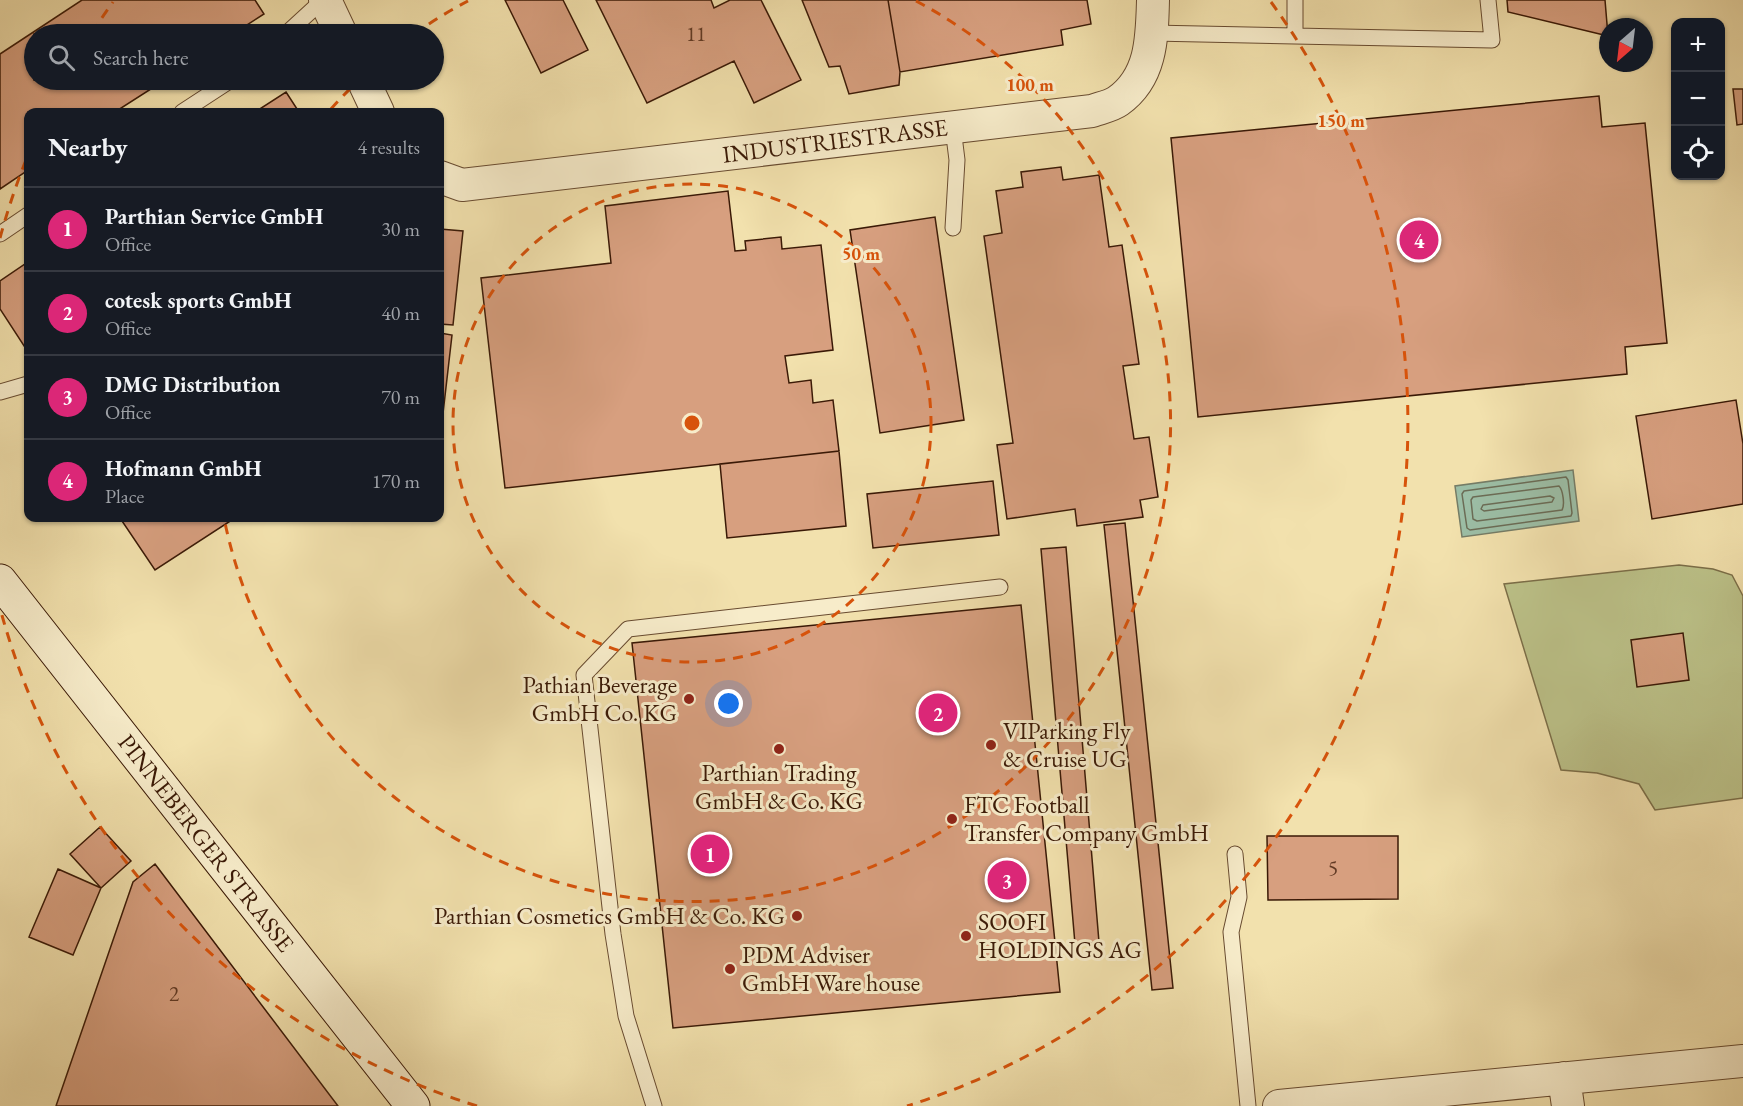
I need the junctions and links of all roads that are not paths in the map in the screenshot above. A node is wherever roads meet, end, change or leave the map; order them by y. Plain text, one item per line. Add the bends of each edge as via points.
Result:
1 (324, 0) edge
2 (1153, 0) edge
3 (1295, 0) edge
4 (1488, 0) edge
5 (297, 24) edge
6 (336, 24) edge
7 (1152, 33) junction
8 (1295, 36) junction
9 (216, 90) edge
10 (368, 90) edge
11 (188, 108) edge
12 (376, 108) edge
13 (953, 128) junction
14 (444, 178) edge
15 (24, 218) edge
16 (953, 228) dead end
17 (0, 234) edge
18 (24, 385) edge
19 (0, 392) edge
20 (0, 580) edge
21 (1000, 587) dead end
22 (1234, 854) dead end
23 (1743, 1061) edge
24 (1566, 1092) edge
25 (413, 1106) edge
26 (654, 1106) edge
27 (1248, 1106) edge
28 (1280, 1106) edge

1 - 5 lane
1 - 6 street
2 - 7 street, INDUSTRIESTRASSE
3 - 8 lane
4 - 8 lane via 1492,40
7 - 8 lane
7 - 13 street, INDUSTRIESTRASSE via 1140,79 1117,101 1092,111
9 - 11 lane
10 - 12 street
13 - 14 street, INDUSTRIESTRASSE via 462,185
13 - 16 lane via 957,160
15 - 17 lane
18 - 19 lane
20 - 25 main road, PINNEBERGER STRASSE
21 - 26 lane via 628,629 584,675 626,1016
22 - 27 lane via 1239,897 1231,932
23 - 24 street
24 - 28 street

